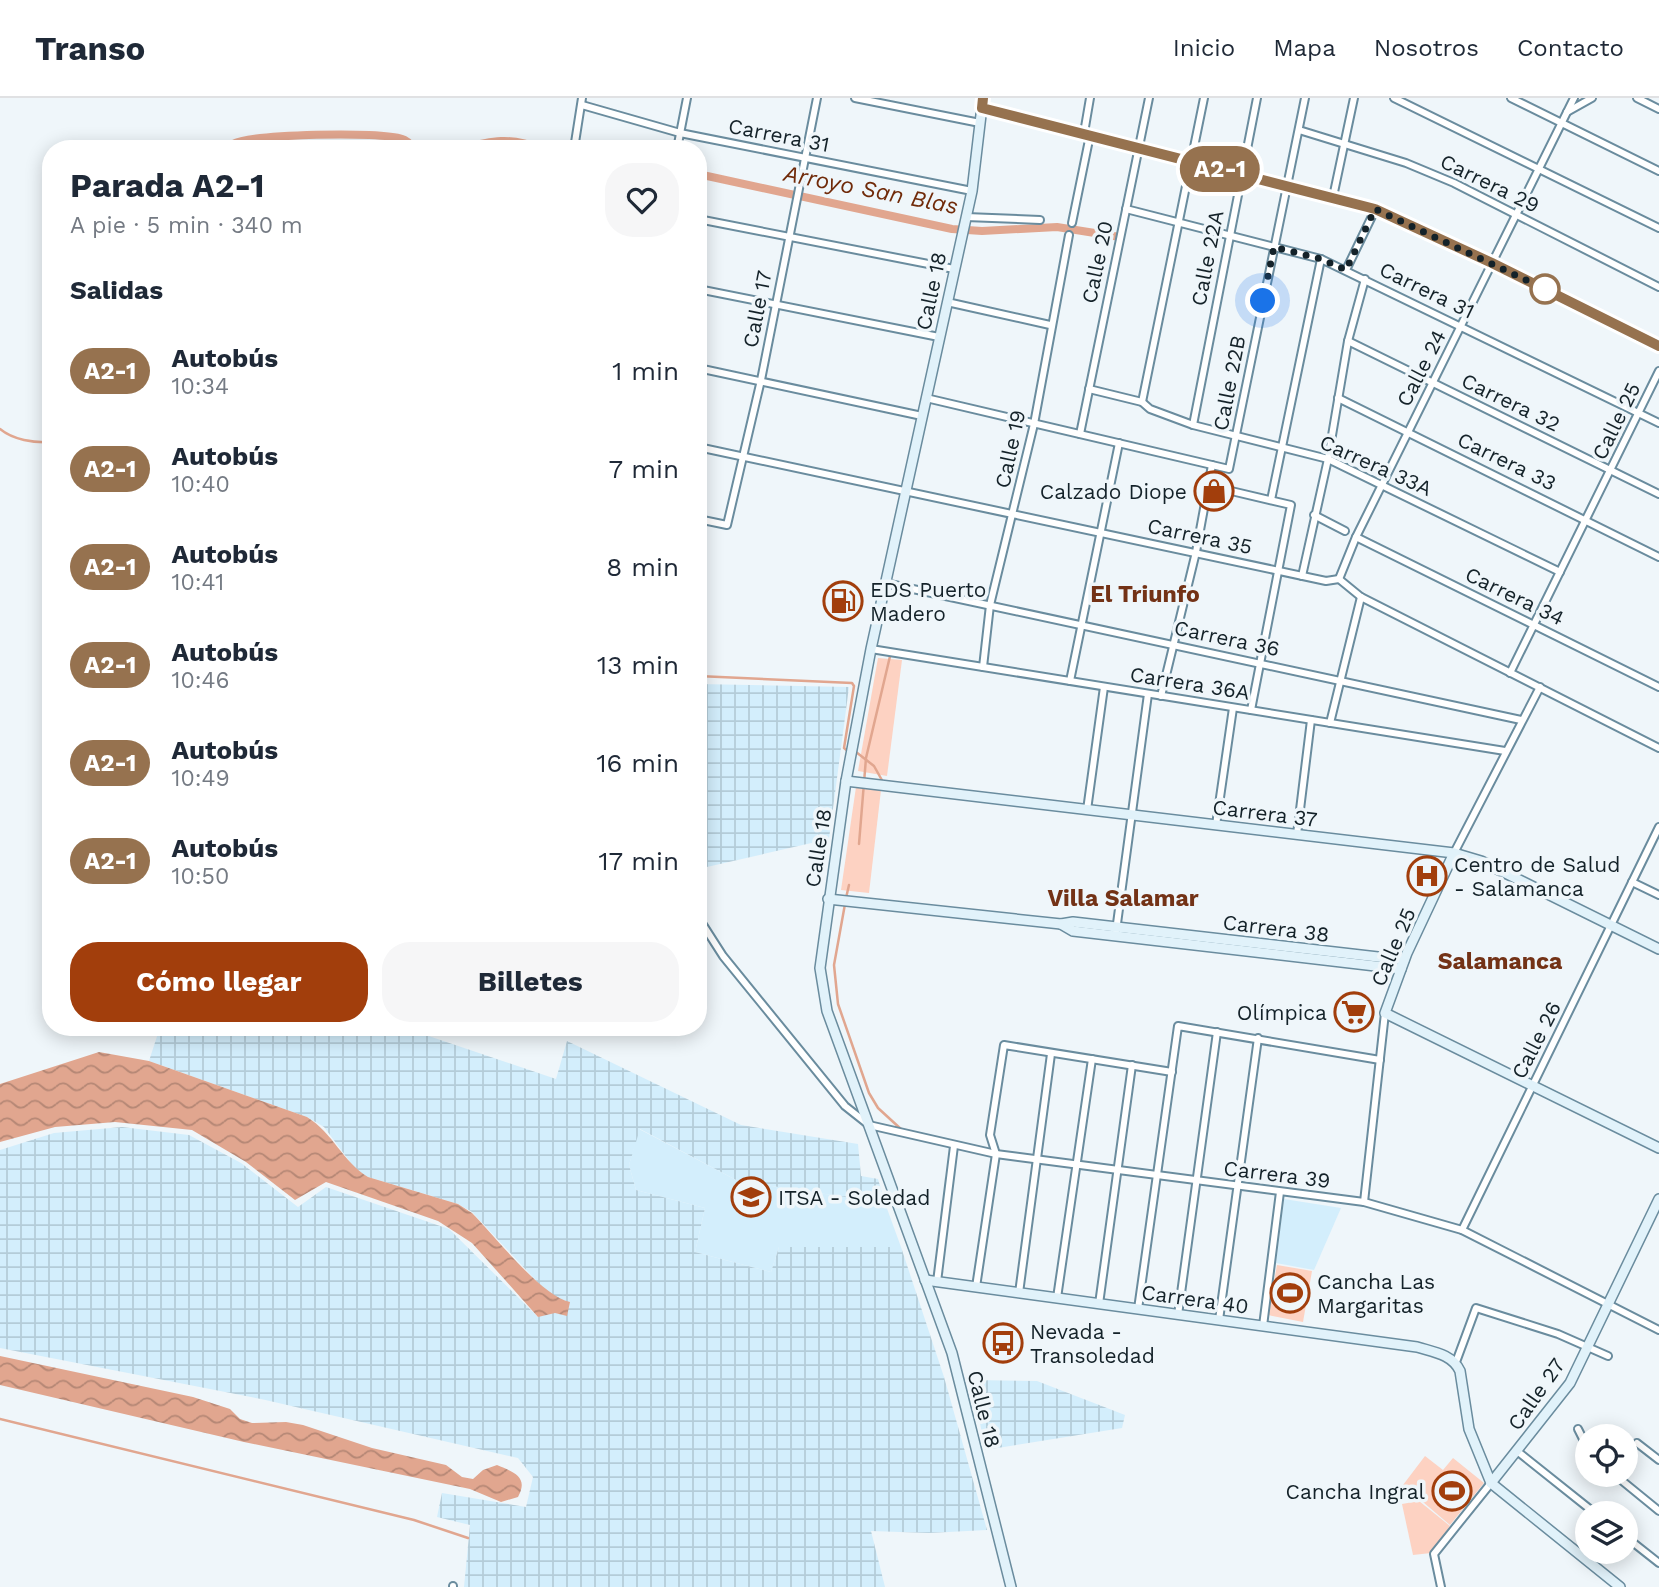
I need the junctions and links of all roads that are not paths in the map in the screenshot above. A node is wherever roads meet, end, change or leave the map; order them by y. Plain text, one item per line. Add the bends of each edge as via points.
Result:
1 (687, 98) edge
2 (817, 98) edge
3 (855, 98) edge
4 (1090, 98) edge
5 (1149, 98) edge
6 (1204, 98) edge
7 (1257, 98) edge
8 (1305, 98) edge
9 (1353, 98) edge
10 (1394, 98) edge
11 (1511, 98) edge
12 (1574, 98) edge
13 (1592, 98) edge
14 (1637, 98) edge
15 (582, 101) edge
16 (982, 103) edge
17 (1659, 109) edge
18 (1567, 112) junction
19 (980, 123) junction
20 (1560, 125) junction
21 (1299, 130) junction
22 (680, 133) junction
23 (1087, 134) junction
24 (576, 140) edge
25 (679, 140) edge
26 (1344, 144) junction
27 (1139, 146) junction
28 (805, 158) junction
29 (1191, 161) junction
30 (1538, 168) junction
31 (1659, 171) edge
32 (1242, 174) junction
33 (1287, 186) junction
34 (972, 191) junction
35 (1333, 197) junction
36 (1126, 209) junction
37 (1375, 209) junction
38 (1516, 215) junction
39 (965, 220) junction
40 (1040, 220) dead end
41 (707, 221) edge
42 (1072, 223) dead end
43 (1178, 223) junction
44 (1659, 228) edge
45 (1069, 235) dead end
46 (1228, 236) junction
47 (789, 237) junction
48 (1274, 247) junction
49 (1321, 259) junction
50 (1492, 263) junction
51 (954, 269) junction
52 (1346, 270) junction
53 (1365, 279) junction
54 (1659, 286) edge
55 (707, 291) edge
56 (947, 302) junction
57 (776, 304) junction
58 (1050, 326) junction
59 (1462, 326) junction
60 (939, 337) junction
61 (1348, 341) junction
62 (1659, 346) edge
63 (707, 370) edge
64 (1659, 371) edge
65 (761, 380) junction
66 (1432, 383) junction
67 (1089, 389) junction
68 (926, 398) junction
69 (1338, 398) junction
70 (1142, 402) junction
71 (1640, 413) junction
72 (922, 416) junction
73 (1659, 423) edge
74 (1034, 424) junction
75 (1193, 425) junction
76 (1408, 432) junction
77 (1080, 434) junction
78 (1236, 437) junction
79 (1119, 443) junction
80 (1282, 446) junction
81 (707, 449) edge
82 (744, 456) junction
83 (1328, 459) junction
84 (1212, 465) junction
85 (1612, 471) junction
86 (1381, 485) junction
87 (906, 490) junction
88 (1227, 490) dead end
89 (1659, 494) edge
90 (1272, 500) junction
91 (1014, 514) junction
92 (1314, 516) junction
93 (1587, 520) junction
94 (707, 521) edge
95 (1345, 531) dead end
96 (1101, 532) junction
97 (1356, 537) junction
98 (1196, 552) junction
99 (1659, 557) edge
100 (1278, 571) junction
101 (1560, 572) junction
102 (1301, 576) junction
103 (1339, 579) junction
104 (885, 583) junction
105 (1361, 597) junction
106 (990, 605) junction
107 (1081, 625) junction
108 (1534, 625) junction
109 (1174, 645) junction
110 (871, 649) junction
111 (1262, 664) junction
112 (983, 667) junction
113 (1510, 673) junction
114 (1339, 680) junction
115 (1070, 681) junction
116 (1104, 687) junction
117 (1539, 687) junction
118 (1659, 687) edge
119 (1148, 694) junction
120 (1161, 696) junction
121 (1233, 708) junction
122 (1251, 710) junction
123 (1311, 720) junction
124 (1521, 720) junction
125 (1330, 723) junction
126 (1659, 748) edge
127 (1505, 751) junction
128 (846, 781) junction
129 (1087, 810) junction
130 (1131, 815) junction
131 (1216, 825) junction
132 (1659, 827) edge
133 (1297, 834) junction
134 (1651, 845) junction
135 (1659, 849) edge
136 (1454, 853) junction
137 (1632, 882) junction
138 (1659, 895) edge
139 (828, 899) junction
140 (1612, 926) junction
141 (707, 931) edge
142 (1116, 932) junction
143 (1659, 949) edge
144 (1403, 965) junction
145 (1385, 1013) junction
146 (1217, 1032) junction
147 (1258, 1038) junction
148 (1051, 1054) junction
149 (1091, 1059) junction
150 (1380, 1059) junction
151 (1132, 1065) junction
152 (1172, 1072) junction
153 (1533, 1084) junction
154 (869, 1125) junction
155 (954, 1146) junction
156 (1659, 1148) edge
157 (996, 1154) junction
158 (1037, 1157) junction
159 (1076, 1162) junction
160 (1116, 1169) junction
161 (1157, 1175) junction
162 (1197, 1181) junction
163 (1239, 1186) junction
164 (1280, 1192) junction
165 (1659, 1199) edge
166 (1364, 1202) junction
167 (1462, 1230) junction
168 (925, 1280) junction
169 (937, 1282) junction
170 (976, 1287) junction
171 (1019, 1293) junction
172 (1057, 1298) junction
173 (1099, 1304) junction
174 (1607, 1304) junction
175 (1138, 1309) junction
176 (1178, 1315) junction
177 (1219, 1320) junction
178 (1263, 1326) junction
179 (1659, 1329) edge
180 (1587, 1346) junction
181 (1608, 1356) dead end
182 (1456, 1363) junction
183 (1638, 1444) edge
184 (1517, 1451) junction
185 (1659, 1460) edge
186 (1491, 1483) junction
187 (1630, 1487) edge
188 (1580, 1501) edge
189 (1659, 1511) edge
190 (1638, 1546) edge
191 (1659, 1563) edge
192 (1011, 1587) edge
193 (1441, 1587) edge
194 (1620, 1587) edge

1 - 22 street
2 - 28 street, Calle 17
3 - 19 street
4 - 23 street
5 - 27 street, Calle 20
6 - 29 street
7 - 32 street, Calle 22A
8 - 21 street, Calle 22B
9 - 26 street
10 - 30 street
11 - 20 street
12 - 18 street, Calle 24
13 - 18 street
14 - 17 street
15 - 22 street, Carrera 31
15 - 24 street
16 - 19 street, Calle 18
16 - 23 street
18 - 20 street, Calle 24
19 - 34 street, Calle 18
20 - 30 street, Calle 24
20 - 31 street
21 - 26 street, Carrera 29
21 - 33 street, Calle 22B
22 - 25 street
22 - 28 street, Carrera 31
23 - 27 street
23 - 42 street
26 - 35 street
26 - 38 street, Carrera 29 via 1454,183
27 - 29 street
27 - 36 street, Calle 20
28 - 34 street, Carrera 31
28 - 47 street, Calle 17
29 - 32 street
29 - 43 street
30 - 38 street, Calle 24
30 - 44 street
32 - 33 street
32 - 46 street, Calle 22A
33 - 35 street
33 - 48 street, Calle 22B
34 - 39 street, Calle 18
35 - 37 street
36 - 43 street, Carrera 31
36 - 67 street, Calle 20
37 - 50 street
37 - 52 street
38 - 50 street, Calle 24
38 - 54 street, Carrera 29
39 - 40 street
39 - 51 street, Calle 18
41 - 47 street
43 - 46 street, Carrera 31
43 - 70 street
45 - 58 street, Calle 19
46 - 48 street, Carrera 31
46 - 75 street, Calle 22A
47 - 51 street
47 - 57 street, Calle 17
48 - 49 street, Carrera 31
48 - 78 street, Calle 22B
49 - 52 street, Carrera 31
49 - 80 street
50 - 59 street, Calle 24
50 - 62 street
51 - 56 street, Calle 18
52 - 53 street, Carrera 31
53 - 59 street, Carrera 31
53 - 61 street
55 - 57 street
56 - 58 street
56 - 60 street, Calle 18
57 - 60 street
57 - 65 street, Calle 17
58 - 74 street, Calle 19
59 - 66 street, Calle 24
59 - 71 street, Carrera 31
60 - 68 street, Calle 18
61 - 66 street, Carrera 32
61 - 69 street
63 - 65 street
64 - 71 street, Calle 25
65 - 72 street
65 - 82 street, Calle 17
66 - 76 street, Calle 24
66 - 85 street, Carrera 32
67 - 70 street, Carrera 33A
67 - 77 street, Calle 20
68 - 72 street, Calle 18
68 - 74 street
69 - 76 street, Carrera 33
69 - 83 street
70 - 75 street, Carrera 33A
71 - 73 street, Carrera 31
71 - 85 street, Calle 25
72 - 87 street, Calle 18
74 - 77 street
74 - 91 street, Calle 19
75 - 78 street, Carrera 33A
76 - 86 street, Calle 24
76 - 93 street, Carrera 33
77 - 79 street
78 - 80 street, Carrera 33A
78 - 84 street, Calle 22B via 1230,469
79 - 84 street
79 - 96 street
80 - 83 street, Carrera 33A
80 - 90 street
81 - 82 street, Carrera 35
82 - 87 street, Carrera 35
82 - 94 street, Calle 17 via 727,525
83 - 86 street, Carrera 33A
83 - 92 street
84 - 98 street
85 - 89 street, Carrera 32
85 - 93 street, Calle 25
86 - 97 street, Calle 24
86 - 101 street, Carrera 33A
87 - 91 street, Carrera 35
87 - 104 street, Calle 18
88 - 90 street
90 - 100 street via 1291,505
91 - 96 street, Carrera 35
91 - 106 street, Calle 19
92 - 95 street
92 - 102 street
93 - 99 street, Carrera 33
93 - 101 street, Calle 25
96 - 98 street, Carrera 35
96 - 107 street
97 - 103 street, Calle 24
97 - 108 street, Carrera 34
98 - 100 street, Carrera 35
98 - 109 street
100 - 102 street, Carrera 35
100 - 111 street
101 - 108 street, Calle 25
102 - 103 street, Carrera 35
103 - 105 street
104 - 106 street, Carrera 36
104 - 110 street, Calle 18
105 - 113 street
105 - 114 street
106 - 107 street, Carrera 36
106 - 112 street, Calle 19
107 - 109 street, Carrera 36
107 - 115 street
108 - 113 street, Calle 25
108 - 118 street, Carrera 34
109 - 111 street, Carrera 36
109 - 120 street
110 - 112 street, Carrera 36A
110 - 128 street, Calle 18
111 - 114 street, Carrera 36
111 - 122 street
112 - 115 street, Carrera 36A
113 - 117 street
114 - 124 street, Carrera 36
114 - 125 street
115 - 116 street, Carrera 36A
116 - 119 street, Carrera 36A
116 - 129 street
117 - 124 street, Calle 25
117 - 126 street
119 - 120 street, Carrera 36A
119 - 130 street
120 - 121 street, Carrera 36A
121 - 122 street, Carrera 36A
121 - 131 street
122 - 123 street, Carrera 36A
123 - 125 street, Carrera 36A
123 - 133 street
124 - 127 street, Calle 25
125 - 127 street, Carrera 36A
127 - 136 street, Calle 25
128 - 129 street, Carrera 37
128 - 139 street, Calle 18
129 - 130 street, Carrera 37
130 - 131 street, Carrera 37
130 - 142 street
131 - 133 street, Carrera 37
132 - 134 street, Calle 26
133 - 136 street, Carrera 37
134 - 135 street
134 - 137 street, Calle 26
136 - 140 street, Carrera 37
136 - 144 street, Calle 25
137 - 138 street
137 - 140 street, Calle 26
139 - 142 street, Carrera 38 via 1061,925 1073,922
139 - 154 street, Calle 18 via 822,988
140 - 143 street, Carrera 37
140 - 153 street, Calle 26
141 - 154 street via 845,1106
142 - 144 street, Carrera 38
144 - 145 street, Calle 25
145 - 150 street, Calle 25
145 - 153 street
146 - 147 street
146 - 152 street via 1178,1026
146 - 162 street
147 - 150 street
147 - 163 street
148 - 149 street
148 - 157 street via 1004,1045 990,1135
148 - 158 street
149 - 151 street
149 - 159 street
150 - 166 street, Calle 25
151 - 152 street
151 - 160 street
152 - 161 street
153 - 156 street
153 - 167 street, Calle 26
154 - 155 street, Carrera 39
154 - 168 street, Calle 18
155 - 157 street, Carrera 39
155 - 169 street
157 - 158 street, Carrera 39
157 - 170 street
158 - 159 street, Carrera 39
158 - 171 street
159 - 160 street, Carrera 39
159 - 172 street
160 - 161 street, Carrera 39
160 - 173 street
161 - 162 street, Carrera 39
161 - 175 street
162 - 163 street, Carrera 39
162 - 176 street
163 - 164 street, Carrera 39
163 - 177 street
164 - 166 street, Carrera 39
164 - 178 street
165 - 174 street, Calle 27
166 - 167 street, Carrera 39
167 - 174 street, Carrera 39
168 - 169 street, Carrera 40
168 - 192 street, Calle 18 via 952,1353
169 - 170 street, Carrera 40
170 - 171 street, Carrera 40
171 - 172 street, Carrera 40
172 - 173 street, Carrera 40
173 - 175 street, Carrera 40
174 - 179 street, Carrera 39
174 - 180 street, Calle 27
175 - 176 street, Carrera 40
176 - 177 street, Carrera 40
177 - 178 street, Carrera 40
178 - 182 street, Carrera 40 via 1417,1347
180 - 181 street
180 - 182 street via 1476,1308
180 - 184 street, Calle 27 via 1570,1383
182 - 186 street via 1469,1429
183 - 185 street
184 - 186 street, Calle 27
184 - 188 street
186 - 193 street, Calle 27 via 1434,1554
186 - 194 street
187 - 189 street
190 - 191 street

